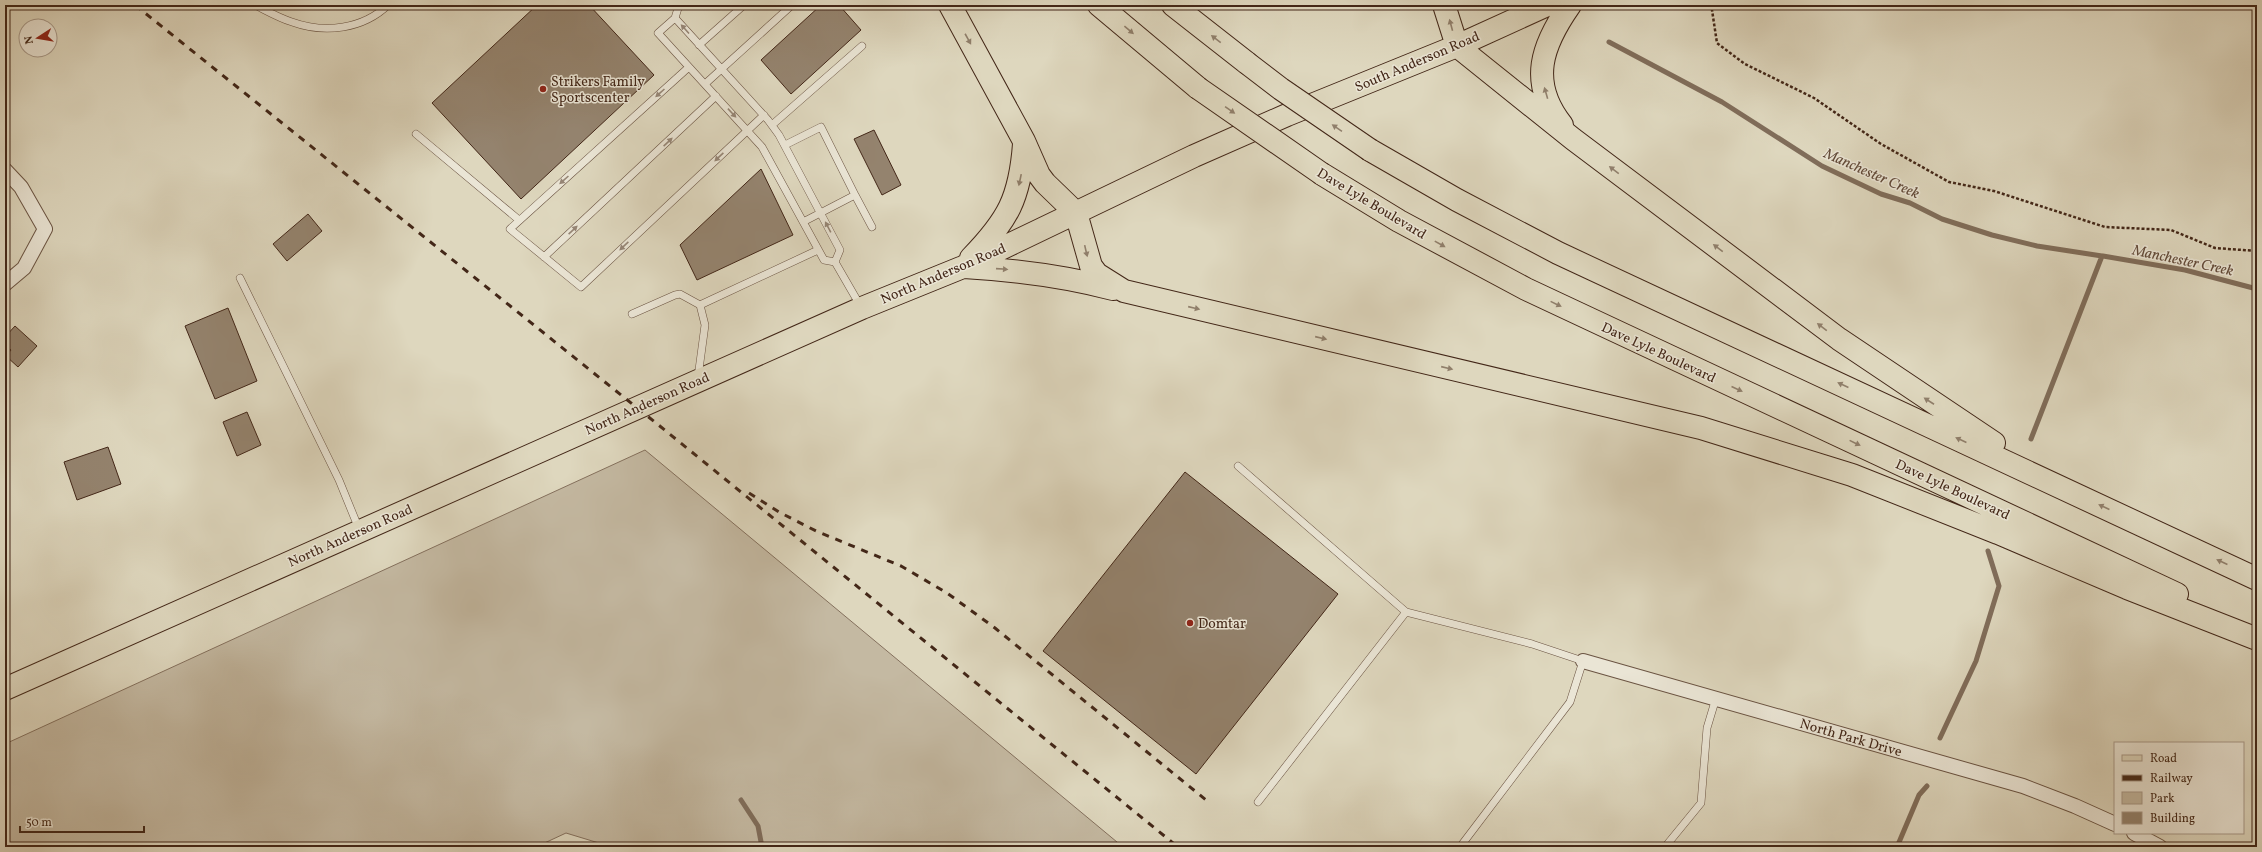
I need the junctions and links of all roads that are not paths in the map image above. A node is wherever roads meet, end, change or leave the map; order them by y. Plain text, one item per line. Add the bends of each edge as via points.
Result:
1 (255, 5) edge
2 (388, 5) edge
3 (679, 5) edge
4 (744, 5) edge
5 (792, 5) edge
6 (950, 5) edge
7 (1099, 5) edge
8 (1174, 5) edge
9 (1444, 5) edge
10 (1546, 5) edge
11 (1570, 5) edge
12 (675, 18) junction
13 (699, 45) junction
14 (862, 46) dead end
15 (1457, 46) junction
16 (689, 67) junction
17 (722, 69) junction
18 (705, 84) junction
19 (716, 96) junction
20 (764, 115) junction
21 (1286, 115) joint
22 (772, 125) junction
23 (748, 130) junction
24 (416, 134) dead end
25 (1572, 138) junction
26 (1024, 141) junction
27 (785, 145) junction
28 (5, 170) edge
29 (855, 195) junction
30 (821, 213) junction
31 (1076, 213) junction
32 (519, 220) junction
33 (803, 222) junction
34 (872, 227) dead end
35 (818, 250) junction
36 (544, 256) junction
37 (835, 262) junction
38 (963, 267) junction
39 (240, 278) dead end
40 (5, 284) edge
41 (1124, 291) junction
42 (700, 305) junction
43 (862, 308) junction
44 (632, 314) dead end
45 (698, 381) junction
46 (1238, 466) dead end
47 (2067, 490) junction
48 (360, 531) junction
49 (2257, 578) edge
50 (1406, 612) junction
51 (2257, 635) edge
52 (2257, 639) edge
53 (1583, 661) junction
54 (5, 689) edge
55 (1716, 698) junction
56 (1258, 802) dead end
57 (2114, 824) edge
58 (2136, 834) edge
59 (1460, 847) edge
60 (1665, 847) edge
61 (2160, 847) edge

1 - 2 lane via 292,23 333,28 352,26 377,15
3 - 12 lane
4 - 13 lane
5 - 17 lane
6 -> 26 main road
7 -> 51 main road, Dave Lyle Boulevard, bridge via 1198,88 1322,174 1406,225 1526,289 2110,562
47 -> 8 main road, bridge via 1558,253 1457,200 1370,150 1281,89
15 -> 9 main road
10 - 15 main road, South Anderson Road
25 -> 11 main road via 1558,121 1549,104 1541,66 1546,45
13 -> 12 lane
12 - 16 lane via 658,33
13 - 17 lane
14 - 22 lane
15 - 21 main road, South Anderson Road
15 - 25 main road
16 - 18 lane
16 -> 32 lane
17 - 18 lane
17 - 20 lane
18 - 19 lane
19 -> 23 lane
36 -> 19 lane
20 - 22 lane
20 - 23 lane
21 - 31 main road, North Anderson Road
22 - 27 lane
23 - 33 lane via 762,147
23 -> 36 lane via 581,287
24 - 32 lane
47 -> 25 main road via 1900,382 1839,339
26 - 31 main road via 1045,183
26 -> 38 main road via 1020,182 1007,215 988,241
27 - 29 lane via 821,126
27 - 30 lane
28 - 40 street via 21,187 45,229 24,268
29 - 30 lane
29 - 34 lane
30 - 33 lane
37 -> 30 lane via 840,250
31 - 38 main road, North Anderson Road
31 -> 41 main road via 1091,266 1101,277
32 - 36 lane via 510,229
33 - 35 lane
35 - 37 lane via 824,260
35 - 42 lane
37 - 43 lane
38 -> 41 main road via 1020,270
38 - 43 main road, North Anderson Road
39 - 48 lane via 340,480
41 -> 52 main road via 1701,428 1760,446 1852,475
42 - 44 lane via 680,294
42 - 45 lane via 705,325
43 - 45 main road, North Anderson Road
45 - 48 main road, North Anderson Road
46 - 50 lane
49 -> 47 main road
48 - 54 main road, North Anderson Road
50 - 53 lane via 1532,644
50 - 56 lane
53 - 55 street, North Park Drive
53 - 59 lane via 1570,702
55 - 57 street, North Park Drive via 2023,786
55 - 60 lane via 1708,728 1701,803
58 - 61 street

